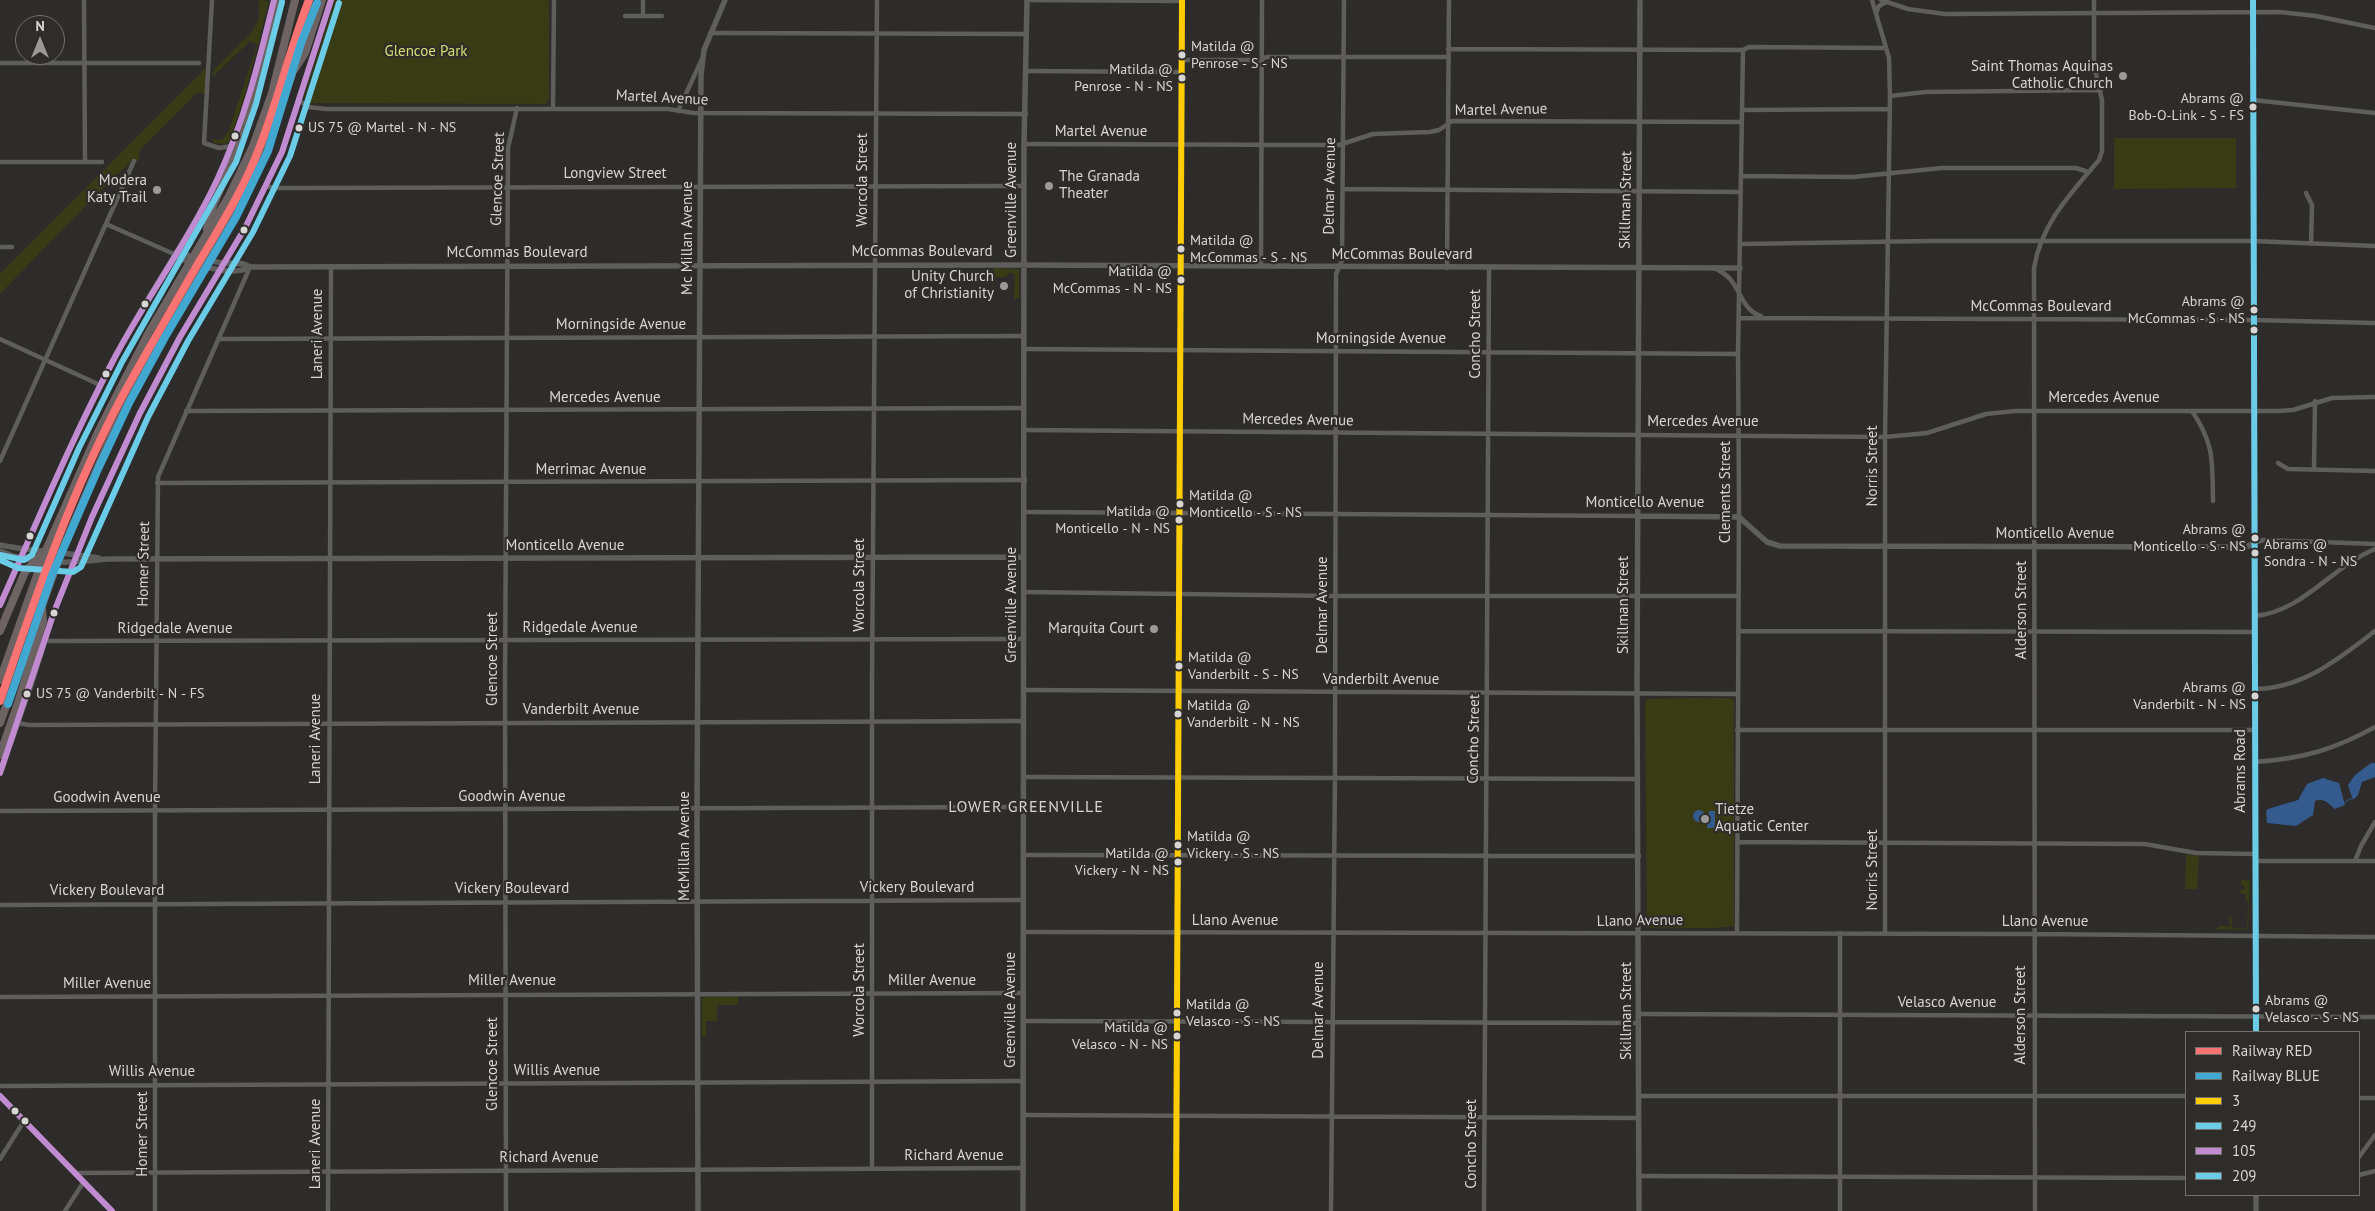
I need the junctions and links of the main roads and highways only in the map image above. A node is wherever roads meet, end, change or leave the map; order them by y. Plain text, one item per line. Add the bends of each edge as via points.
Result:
1 (280, 0) edge
2 (295, 0) edge
3 (309, 0) edge
4 (322, 0) edge
5 (292, 74) junction
6 (205, 237) junction
7 (46, 550) junction
8 (42, 606) junction
9 (0, 631) edge
10 (0, 680) edge
11 (0, 723) edge
12 (0, 755) edge

1 - 6 highway via 246,129 213,206
2 - 6 highway via 260,128 238,180
3 - 5 highway
4 - 5 highway via 305,53
5 - 8 highway via 252,183 128,401 67,537
6 - 7 highway via 114,398
7 - 9 highway via 25,572
7 - 10 highway
8 - 11 highway
8 - 12 highway via 43,621

